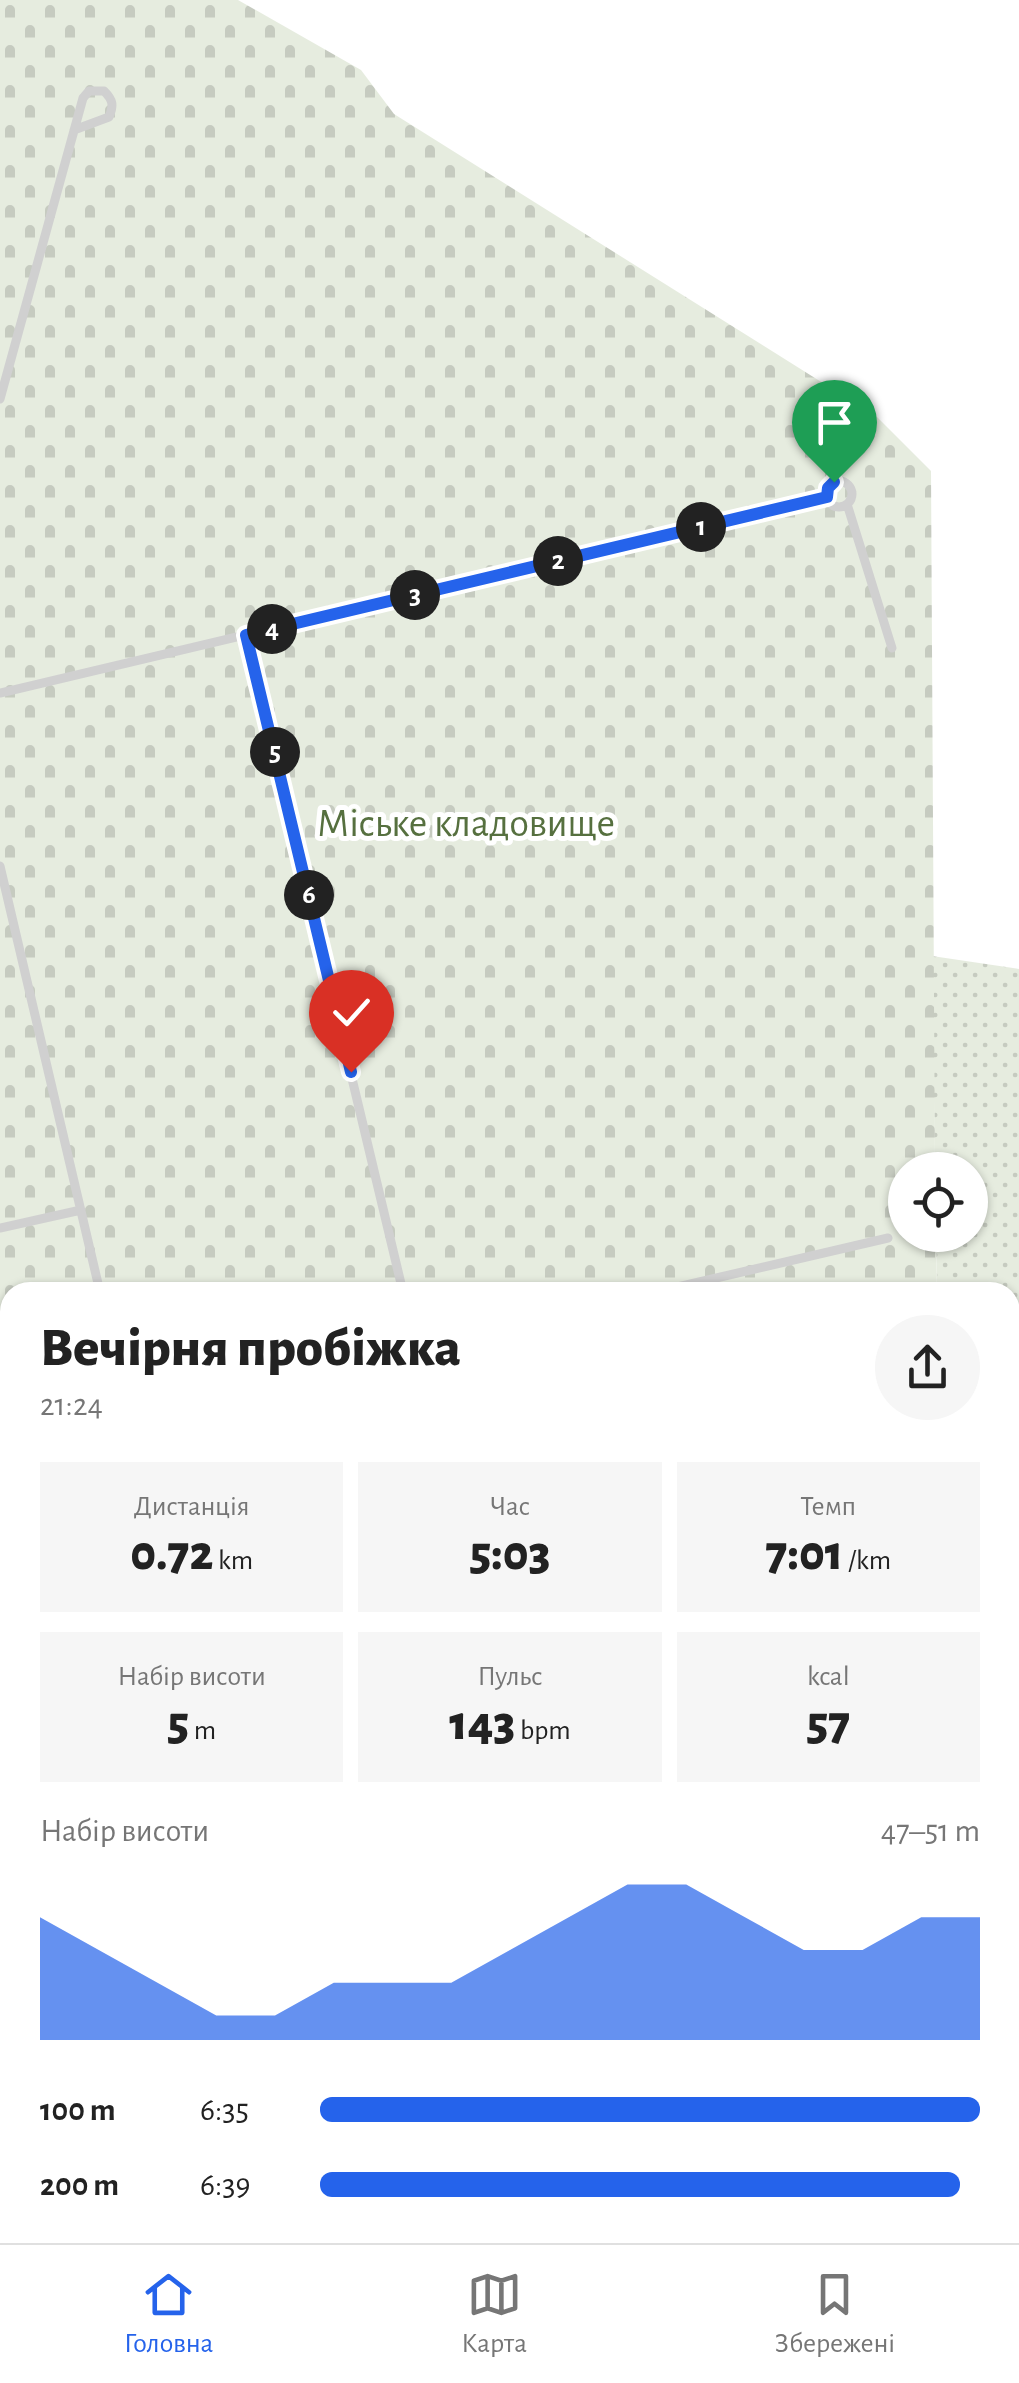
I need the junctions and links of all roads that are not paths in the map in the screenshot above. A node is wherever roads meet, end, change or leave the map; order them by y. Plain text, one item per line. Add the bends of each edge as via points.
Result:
1 (74, 130) junction
2 (0, 399) edge
3 (827, 497) junction
4 (847, 504) junction
5 (246, 635) junction
6 (892, 648) dead end
7 (0, 693) edge
8 (0, 866) edge
9 (5, 907) edge
10 (81, 1210) junction
11 (0, 1228) edge
12 (888, 1238) dead end
13 (98, 1282) edge
14 (401, 1282) edge
15 (699, 1282) edge

1 - 1 street via 83,98 104,91 113,107 109,116
1 - 2 street
3 - 4 street via 835,506
3 - 4 street via 830,485 842,481 852,493
3 - 5 street
4 - 6 street
5 - 7 street
5 - 14 street
8 - 9 street
9 - 10 street
10 - 11 street
10 - 13 street
12 - 15 street

